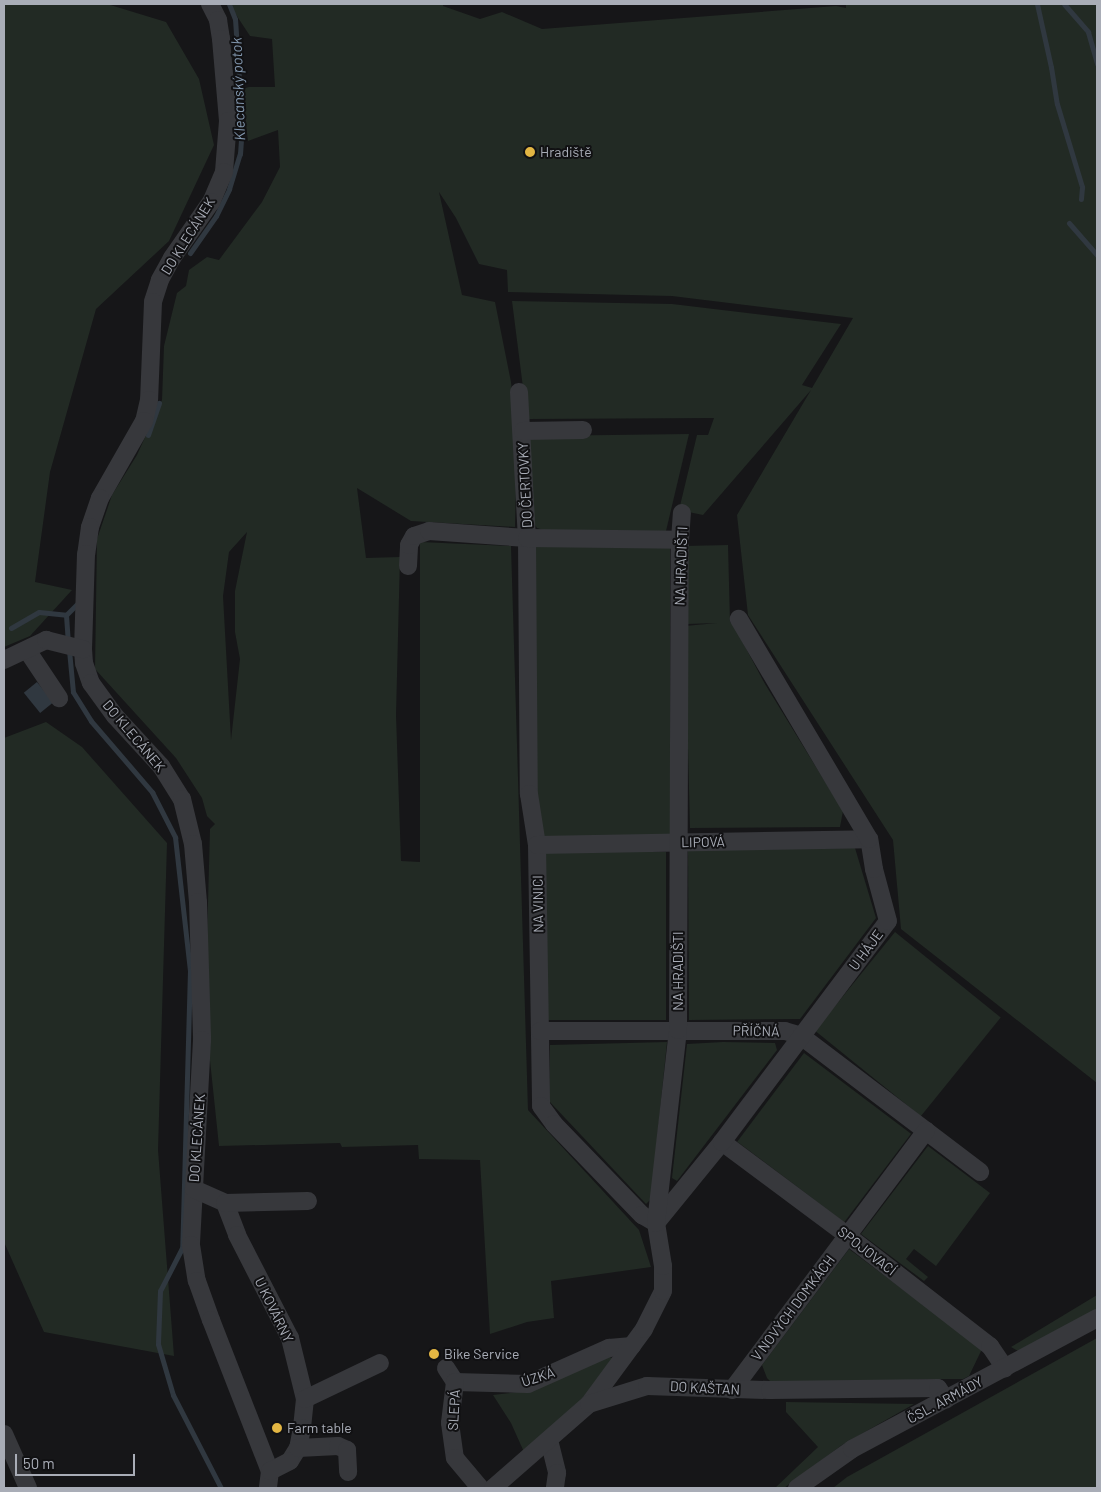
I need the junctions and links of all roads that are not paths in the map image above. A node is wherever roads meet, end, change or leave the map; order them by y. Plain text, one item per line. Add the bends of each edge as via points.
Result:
1 (210, 4) edge
2 (519, 392) dead end
3 (583, 430) dead end
4 (522, 431) junction
5 (682, 513) dead end
6 (527, 538) junction
7 (680, 540) junction
8 (408, 566) dead end
9 (739, 619) dead end
10 (83, 649) junction
11 (27, 650) junction
12 (4, 660) edge
13 (59, 698) dead end
14 (869, 839) junction
15 (678, 842) junction
16 (537, 844) junction
17 (678, 1030) junction
18 (540, 1031) junction
19 (801, 1036) junction
20 (931, 1135) junction
21 (722, 1142) junction
22 (980, 1172) dead end
23 (194, 1189) junction
24 (308, 1201) dead end
25 (225, 1203) junction
26 (656, 1224) junction
27 (848, 1236) junction
28 (1097, 1318) edge
29 (632, 1346) junction
30 (380, 1363) dead end
31 (1006, 1368) junction
32 (451, 1375) joint
33 (732, 1390) junction
34 (305, 1399) junction
35 (946, 1400) junction
36 (589, 1404) junction
37 (4, 1434) edge
38 (549, 1440) junction
39 (298, 1448) junction
40 (348, 1472) dead end
41 (269, 1480) edge
42 (28, 1488) edge
43 (480, 1488) edge
44 (493, 1488) edge
45 (554, 1488) edge
46 (797, 1488) edge

1 - 10 street, DO KLECÁNEK via 218,20 221,39 228,121 224,172 211,202 172,258 153,302 150,400 144,421 100,498 90,527
2 - 4 street, DO ČERTOVKY
3 - 4 street, DO ČERTOVKY
4 - 6 street, DO ČERTOVKY
5 - 7 street, NA HRADIŠTI
6 - 7 street
6 - 8 street via 429,531 414,536 409,545
6 - 16 street, NA VINICI via 530,794
7 - 15 street, NA HRADIŠTI
9 - 14 street, U HÁJE
10 - 11 street via 46,640
10 - 23 street, DO KLECÁNEK via 91,683 115,716 161,766 182,799 193,844 202,993
11 - 12 street
11 - 13 street
14 - 15 street, LIPOVÁ
14 - 19 street, U HÁJE via 888,921
15 - 16 street, LIPOVÁ
15 - 17 street, NA HRADIŠTI
16 - 18 street, NA VINICI
17 - 18 street, PŘÍČNÁ
17 - 19 street, PŘÍČNÁ via 786,1031
17 - 26 street, NA HRADIŠTI
18 - 26 street, NA VINICI via 542,1106 554,1124 642,1215
19 - 20 street, PŘÍČNÁ
19 - 21 street, U HÁJE
20 - 22 street, PŘÍČNÁ
20 - 27 street, V NOVÝCH DOMKÁCH
21 - 26 street, U HÁJE
21 - 27 street, SPOJOVACÍ
23 - 25 street
23 - 41 street, DO KLECÁNEK via 191,1245 197,1281
24 - 25 street
25 - 34 street, U KOVÁRNY via 237,1235 290,1338
26 - 29 street, NA HRADIŠTI via 663,1266 663,1291
27 - 31 street, SPOJOVACÍ via 990,1346
27 - 33 street, V NOVÝCH DOMKÁCH
28 - 31 street, ČSL. ARMÁDY
29 - 32 street, ÚZKÁ via 609,1348 528,1384
29 - 36 street, NA HRADIŠTI
30 - 34 street
31 - 35 street, ČSL. ARMÁDY
32 - 43 street, SLEPÁ via 450,1423 455,1458
33 - 35 street, DO KAŠTAN via 938,1388
33 - 36 street, DO KAŠTAN via 647,1386
34 - 39 street, U KOVÁRNY
35 - 46 street, ČSL. ARMÁDY via 852,1449
36 - 38 street, DO KAŠTAN
37 - 42 street
38 - 44 street, DO KAŠTAN
38 - 45 street via 557,1473
39 - 40 street via 338,1446 347,1450
39 - 41 street via 290,1461

